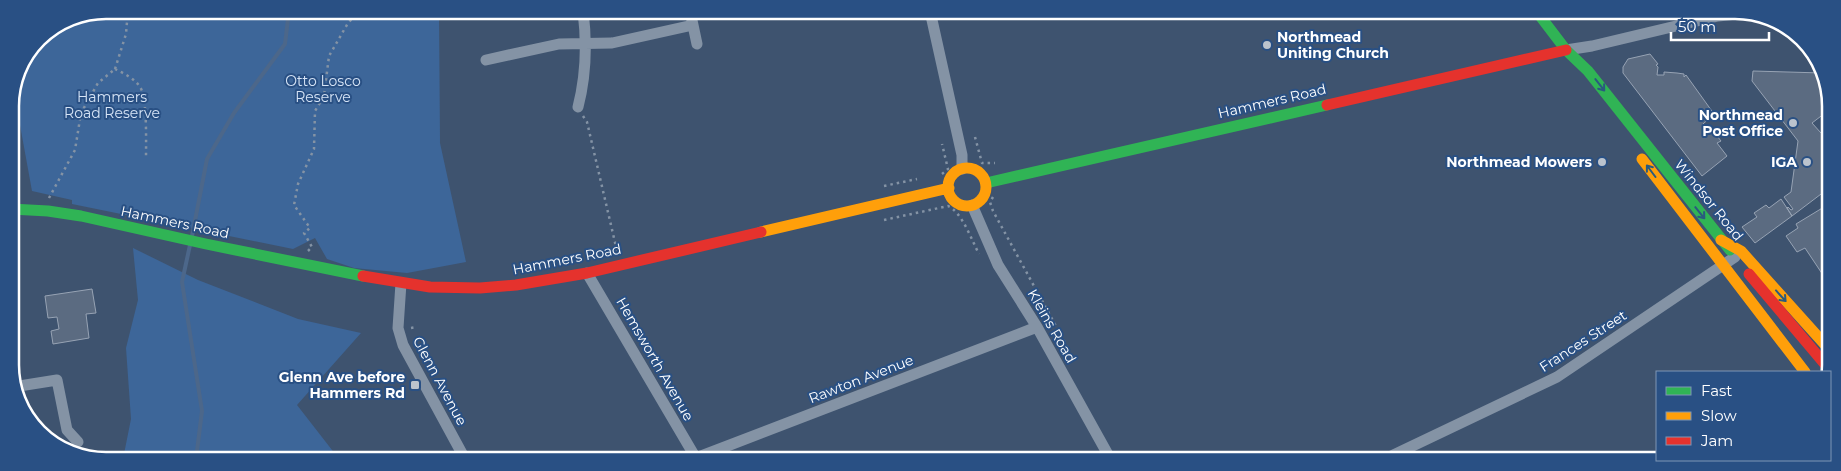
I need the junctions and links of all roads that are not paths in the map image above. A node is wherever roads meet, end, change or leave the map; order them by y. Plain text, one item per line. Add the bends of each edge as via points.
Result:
1 (584, 19) edge
2 (692, 19) edge
3 (932, 19) edge
4 (1542, 19) edge
5 (1698, 19) edge
6 (693, 25) junction
7 (585, 44) junction
8 (697, 44) dead end
9 (1566, 50) junction
10 (486, 60) dead end
11 (578, 107) road end
12 (1606, 112) dead end
13 (1635, 150) dead end
14 (962, 169) junction
15 (986, 183) junction
16 (948, 188) junction
17 (972, 205) junction
18 (19, 209) edge
19 (1721, 240) junction
20 (1736, 258) junction
21 (1723, 266) junction
22 (587, 272) junction
23 (401, 283) junction
24 (1036, 327) junction
25 (1822, 341) edge
26 (1822, 361) edge
27 (1805, 371) edge
28 (21, 386) edge
29 (78, 442) dead end
30 (461, 452) edge
31 (692, 452) edge
32 (714, 452) edge
33 (1106, 452) edge
34 (1400, 452) edge

1 - 7 street
2 - 6 street
3 - 14 street via 962,155
4 - 9 main road, Windsor Road
5 - 9 street
6 - 7 street via 612,43
6 - 8 street
7 - 10 street via 559,44
7 - 11 street
9 - 12 main road, Windsor Road via 1578,76
9 - 15 main road, Hammers Road
9 -> 19 main road, Windsor Road via 1588,71
21 -> 13 main road, Windsor Road
14 - 15 main road via 980,172
14 - 16 main road via 950,178
15 - 17 main road via 985,194
16 - 17 main road via 956,202
16 - 22 main road, Hammers Road
17 - 24 street, Kleins Road via 998,265
18 - 23 main road, Hammers Road via 48,211
19 - 20 main road, Windsor Road
19 -> 25 main road via 1741,251
20 - 21 street, Frances Street
20 - 26 main road, Windsor Road
21 - 27 main road, Windsor Road
21 - 34 street, Frances Street via 1557,378
22 - 23 main road, Hammers Road via 545,281 482,288
22 - 31 street, Hemsworth Avenue
23 - 30 street, Glenn Avenue via 398,328 403,345
24 - 32 street, Rawton Avenue
24 - 33 street, Kleins Road
28 - 29 street via 56,380 67,430

